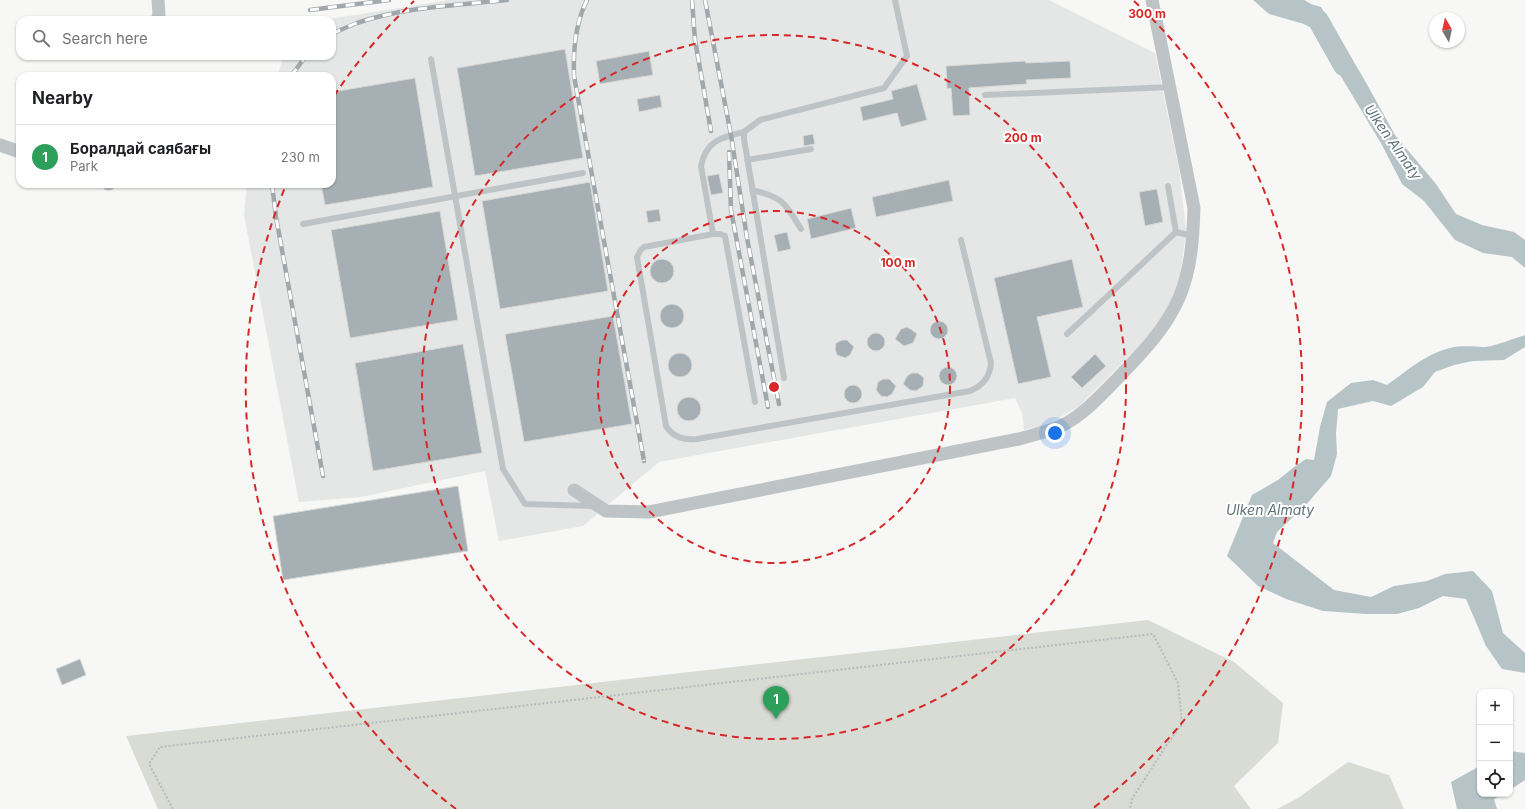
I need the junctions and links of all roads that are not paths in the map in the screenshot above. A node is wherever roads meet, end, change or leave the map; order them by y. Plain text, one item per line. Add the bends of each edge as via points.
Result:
1 (158, 0) edge
2 (895, 0) edge
3 (1152, 0) edge
4 (158, 16) edge
5 (431, 59) dead end
6 (1170, 87) junction
7 (985, 95) dead end
8 (744, 132) junction
9 (0, 145) edge
10 (811, 150) dead end
11 (16, 151) edge
12 (747, 160) junction
13 (583, 173) dead end
14 (1168, 186) dead end
15 (752, 190) junction
16 (455, 196) junction
17 (302, 224) dead end
18 (801, 229) dead end
19 (1176, 232) junction
20 (713, 234) junction
21 (1193, 236) junction
22 (961, 240) dead end
23 (1067, 334) dead end
24 (784, 378) dead end
25 (756, 402) dead end
26 (574, 490) dead end
27 (599, 507) junction

1 - 4 street
2 - 8 lane via 906,56 884,88 760,120
3 - 6 street
5 - 16 lane
6 - 7 lane
6 - 21 street via 1194,208
8 - 12 lane
8 - 20 lane via 716,140 703,157 701,166
9 - 11 street
10 - 12 lane
12 - 15 lane
13 - 16 lane
14 - 19 lane
15 - 18 lane via 776,197 787,205
15 - 24 lane
16 - 17 lane
16 - 27 lane via 503,469 525,504
19 - 21 lane
19 - 23 lane
20 - 22 lane via 644,248 637,257 666,426 677,437 686,440 977,388 990,371 991,363
20 - 25 lane via 725,236
21 - 27 street via 1181,290 1167,321 1152,341 1088,409 1063,424 1041,434 1019,439 649,512 606,511
26 - 27 street

